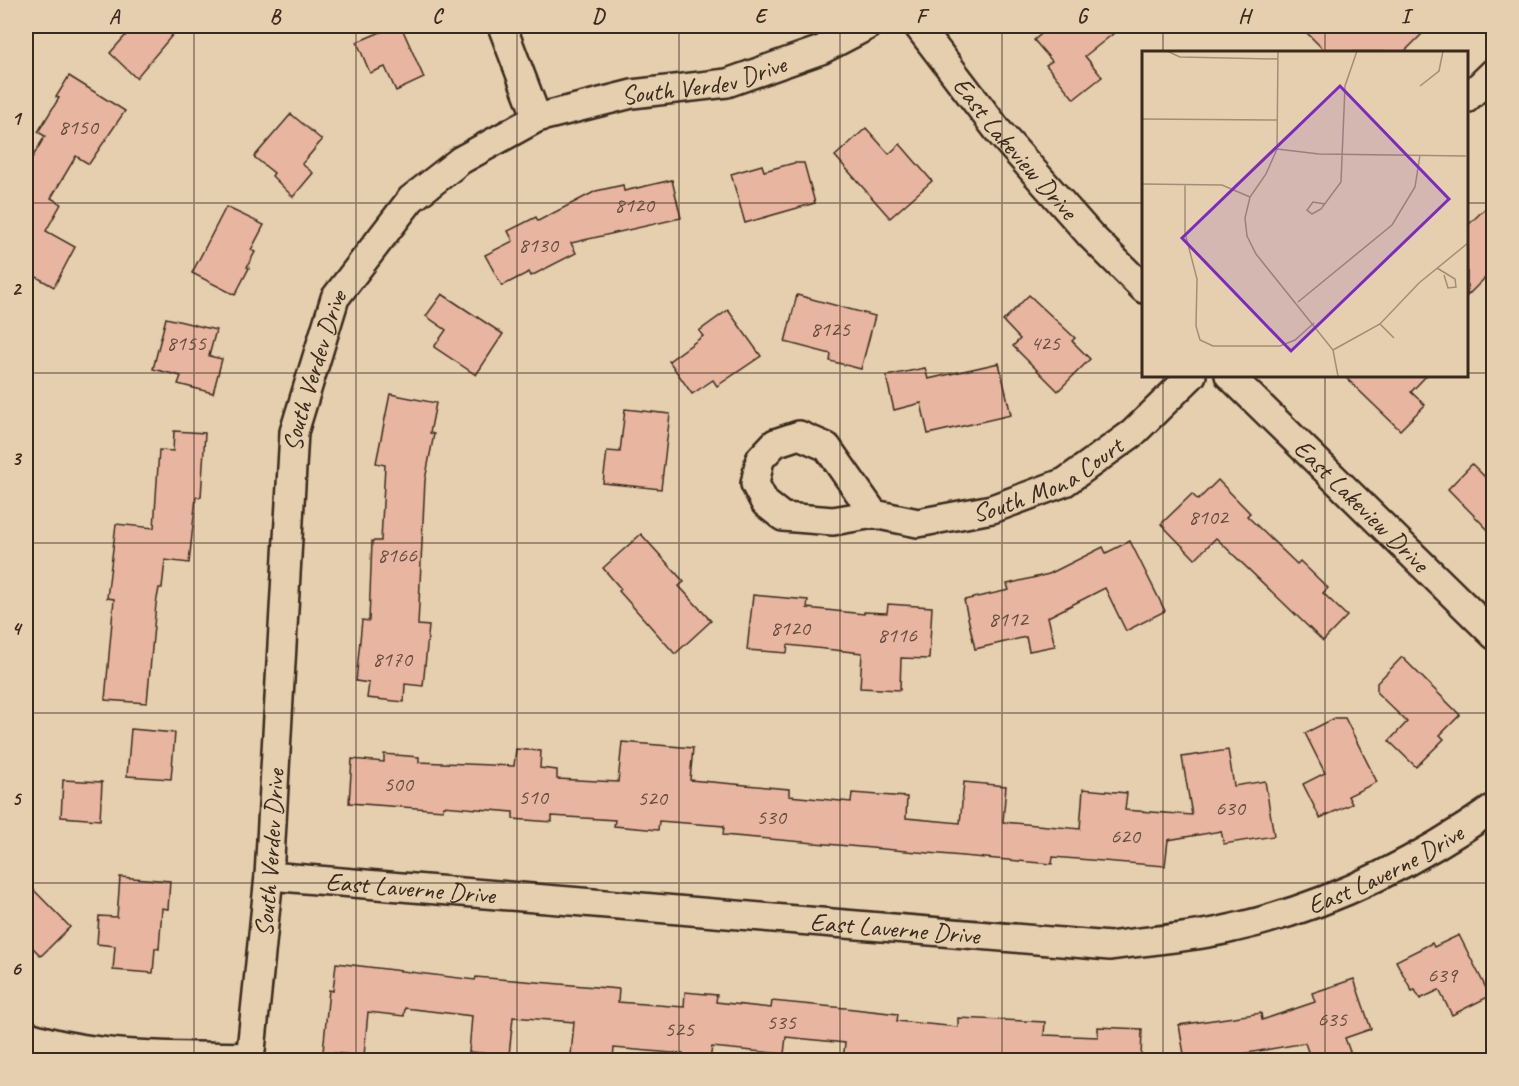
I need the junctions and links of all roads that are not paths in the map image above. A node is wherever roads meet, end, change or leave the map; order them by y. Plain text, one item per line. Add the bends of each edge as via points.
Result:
1 (502, 26) edge
2 (867, 26) edge
3 (918, 26) edge
4 (1494, 72) edge
5 (1468, 98) edge
6 (537, 118) junction
7 (1142, 287) edge
8 (1191, 376) edge
9 (1230, 376) edge
10 (874, 514) dead end
11 (1494, 635) edge
12 (1494, 808) edge
13 (268, 876) junction
14 (26, 1035) edge
15 (250, 1058) edge

1 - 6 street
2 - 6 street, South Verdev Drive via 821,50 727,83 632,94
3 - 7 street, East Lakeview Drive via 999,132
4 - 5 street
6 - 13 street, South Verdev Drive via 461,160 411,199 335,298 294,432
8 - 10 street, South Mona Court via 1133,434 1065,482 992,509 918,523
9 - 11 street, East Lakeview Drive
12 - 13 street, East Laverne Drive via 1408,862 1324,901 1232,929 1110,946
13 - 15 street, South Verdev Drive
14 - 15 street via 74,1048

